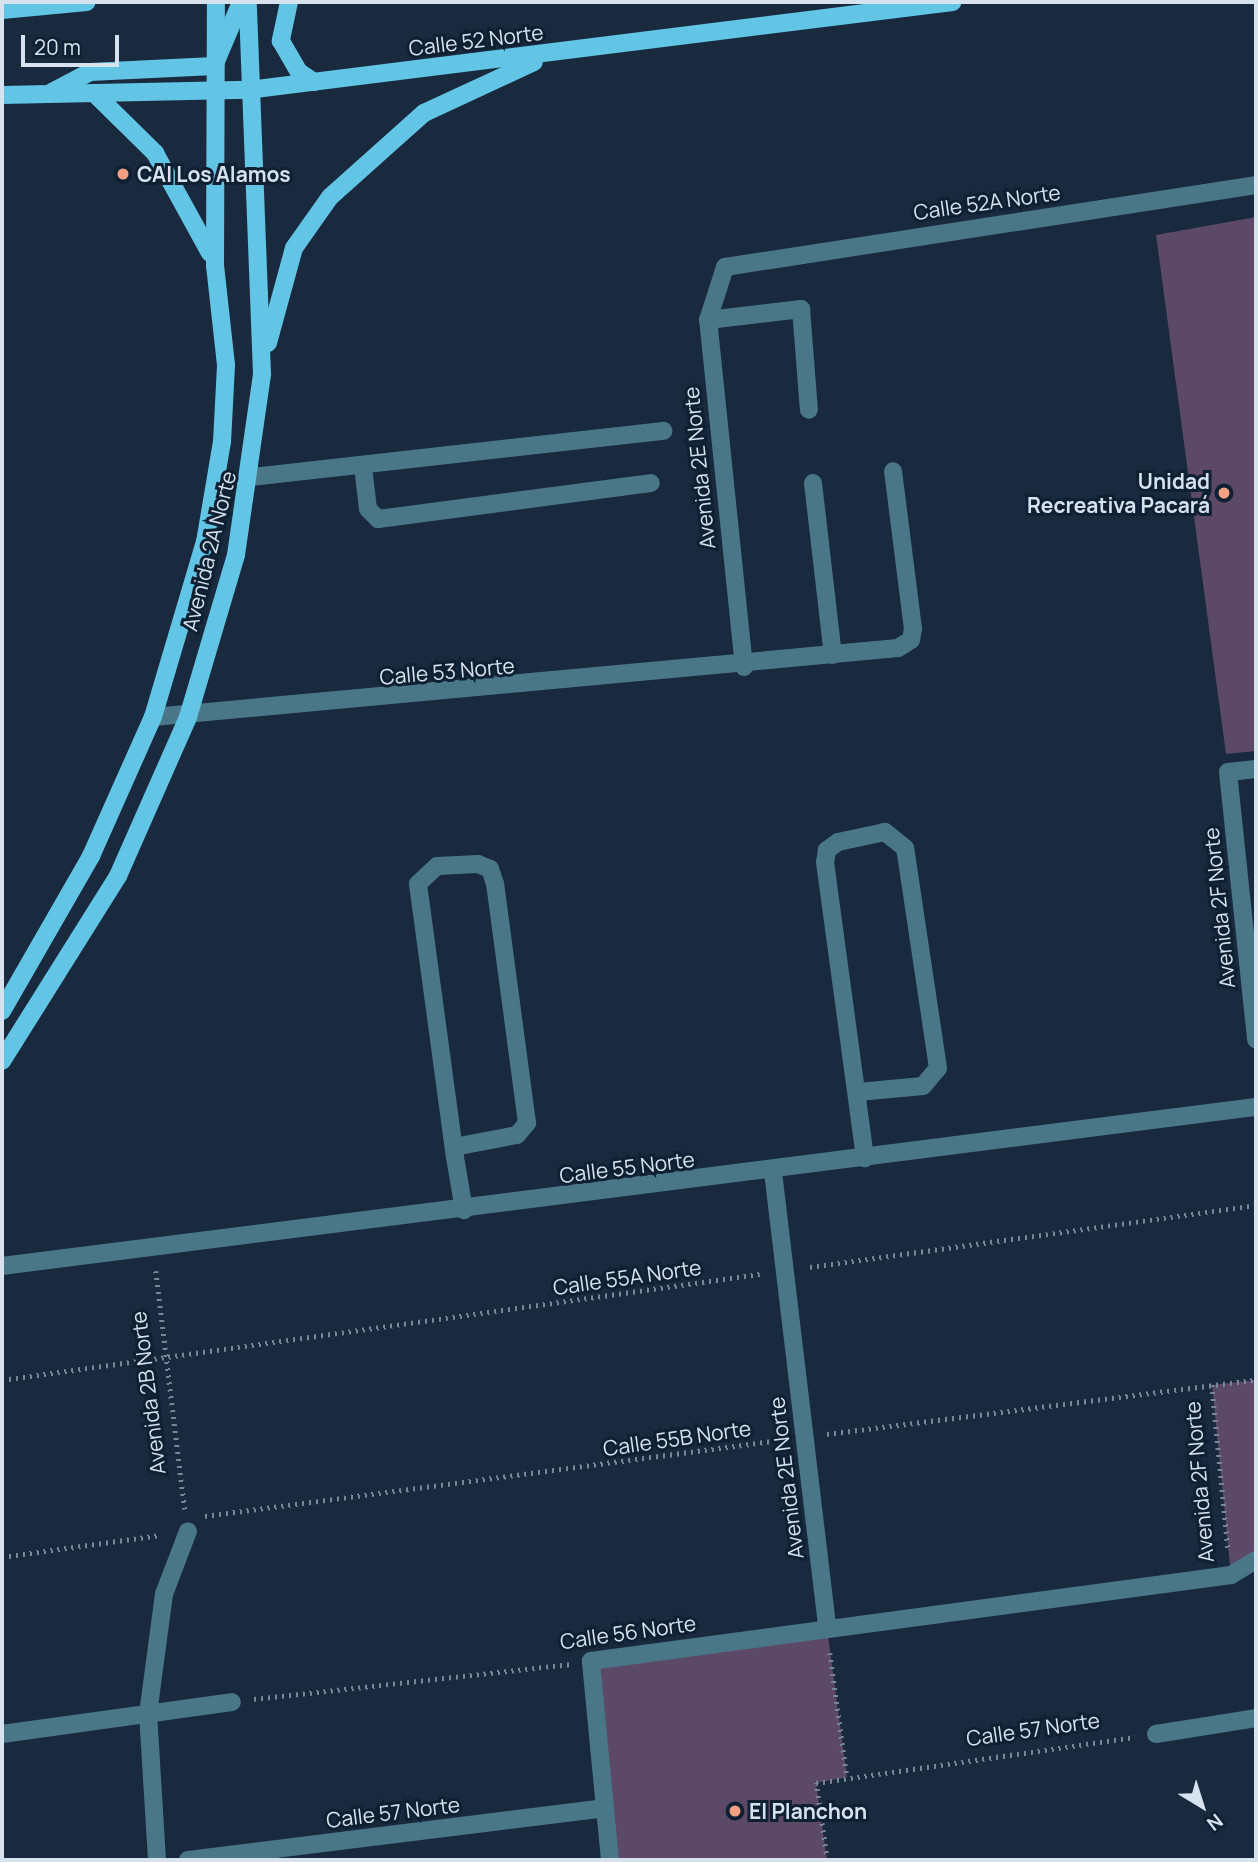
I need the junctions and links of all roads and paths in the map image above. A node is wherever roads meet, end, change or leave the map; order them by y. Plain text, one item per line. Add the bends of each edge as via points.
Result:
1 (43, 2) edge
2 (87, 2) edge
3 (216, 2) edge
4 (241, 2) edge
5 (248, 2) edge
6 (289, 2) edge
7 (953, 2) edge
8 (22, 8) junction
9 (2, 10) edge
10 (602, 47) junction
11 (214, 66) junction
12 (314, 82) junction
13 (248, 90) junction
14 (213, 92) junction
15 (94, 93) junction
16 (49, 94) junction
17 (2, 95) edge
18 (1256, 185) edge
19 (215, 266) junction
20 (725, 268) joint
21 (708, 320) junction
22 (262, 374) junction
23 (809, 410) dead end
24 (663, 431) dead end
25 (363, 466) junction
26 (893, 471) dead end
27 (252, 477) junction
28 (651, 483) dead end
29 (813, 483) dead end
30 (833, 655) junction
31 (744, 667) junction
32 (153, 717) junction
33 (188, 717) junction
34 (1256, 769) edge
35 (2, 1011) edge
36 (1256, 1040) edge
37 (2, 1061) edge
38 (858, 1092) junction
39 (1256, 1107) edge
40 (454, 1147) junction
41 (865, 1158) junction
42 (773, 1172) junction
43 (1256, 1205) edge
44 (464, 1210) junction
45 (153, 1249) junction
46 (2, 1266) edge
47 (785, 1271) junction
48 (167, 1356) junction
49 (2, 1380) edge
50 (1256, 1380) edge
51 (1212, 1385) junction
52 (804, 1437) junction
53 (187, 1525) junction
54 (2, 1557) edge
55 (1256, 1560) edge
56 (1231, 1575) junction
57 (827, 1628) junction
58 (591, 1661) junction
59 (232, 1702) joint
60 (148, 1714) junction
61 (1256, 1718) edge
62 (2, 1734) edge
63 (1156, 1734) joint
64 (847, 1777) junction
65 (604, 1808) junction
66 (157, 1860) edge
67 (188, 1860) edge
68 (610, 1860) edge
69 (827, 1860) edge

1 - 8 main road
2 - 8 main road
3 - 11 main road, Avenida 2A Norte
4 - 11 main road
5 - 13 main road, Avenida 2A Norte
6 - 12 main road via 281,41 299,72
7 - 10 main road, Calle 52 Norte
8 - 9 main road
10 - 12 main road, Calle 52 Norte
10 - 22 main road via 480,82 374,151 330,197 294,248 275,301
11 - 14 main road, Avenida 2A Norte
11 - 16 main road via 90,72
12 - 13 main road, Calle 52 Norte
13 - 14 main road, Calle 52 Norte
13 - 22 main road, Avenida 2A Norte
14 - 15 main road, Calle 52 Norte
14 - 19 main road, Avenida 2A Norte
15 - 16 main road, Calle 52 Norte
15 - 19 main road via 126,121 179,188
16 - 17 main road, Calle 52 Norte
18 - 20 street, Calle 52A Norte
19 - 32 main road, Avenida 2A Norte via 226,365 222,442 205,542
20 - 21 street, Avenida 2E Norte
21 - 23 street via 801,309
21 - 31 street, Avenida 2E Norte
22 - 27 main road, Avenida 2A Norte
24 - 25 street
25 - 27 street
25 - 28 street via 368,509 377,519
26 - 30 street, Calle 53 Norte via 911,640 898,649
27 - 33 main road, Avenida 2A Norte
29 - 30 street
30 - 31 street, Calle 53 Norte
31 - 33 street, Calle 53 Norte
32 - 33 street, Calle 53 Norte
32 - 35 main road, Avenida 2A Norte via 91,856
33 - 37 main road, Avenida 2A Norte via 118,876
34 - 36 street, Avenida 2F Norte via 1228,772
38 - 38 street via 827,850 885,832 905,848 938,1068 923,1086
38 - 41 street
39 - 41 street, Calle 55 Norte
40 - 40 street via 418,884 437,866 478,864 491,869 495,884 527,1123 517,1135
40 - 44 street
41 - 42 street, Calle 55 Norte
42 - 44 street, Calle 55 Norte
42 - 47 street, Avenida 2E Norte
43 - 47 path, Calle 55A Norte
44 - 45 street, Calle 55 Norte
45 - 46 street, Calle 55 Norte
45 - 48 path, Avenida 2B Norte
47 - 48 path, Calle 55A Norte
47 - 52 street, Avenida 2E Norte
48 - 49 path, Calle 55A Norte
48 - 53 path, Avenida 2B Norte
50 - 51 path, Calle 55B Norte
51 - 52 path, Calle 55B Norte
51 - 56 path, Avenida 2F Norte
52 - 53 path, Calle 55B Norte
52 - 57 street, Avenida 2E Norte
53 - 54 path, Calle 55B Norte
53 - 60 street via 164,1594
55 - 56 street, Calle 56 Norte
56 - 57 street, Calle 56 Norte
57 - 58 street, Calle 56 Norte
57 - 64 path
58 - 59 path, Calle 56 Norte
58 - 65 street
59 - 60 street
60 - 62 street
60 - 66 street
61 - 63 street
63 - 64 path, Calle 57 Norte
64 - 69 path, Calle 57 Norte via 816,1783
65 - 67 street, Calle 57 Norte
65 - 68 street

